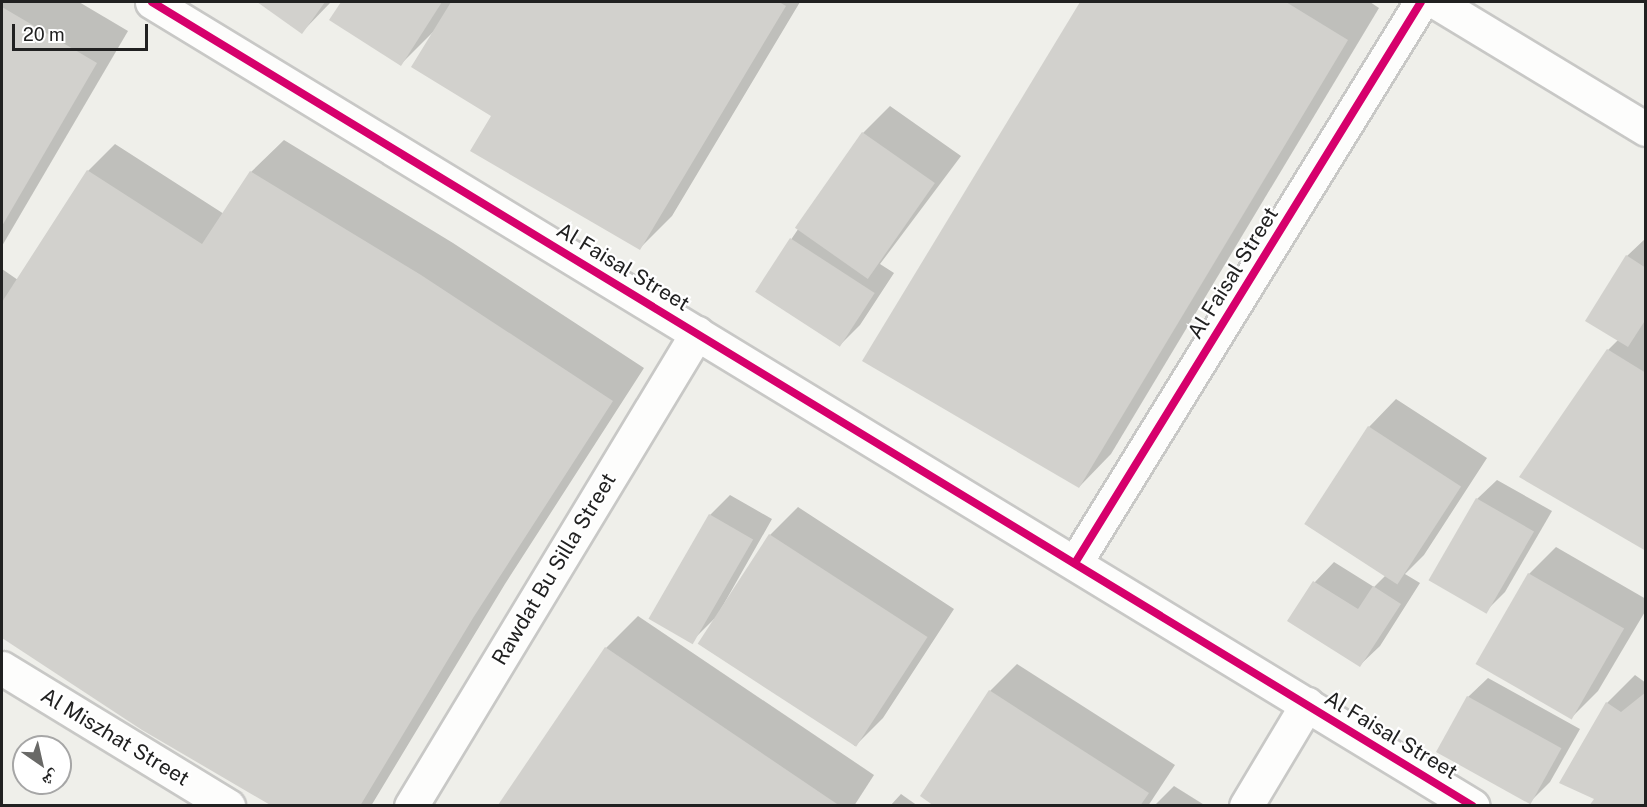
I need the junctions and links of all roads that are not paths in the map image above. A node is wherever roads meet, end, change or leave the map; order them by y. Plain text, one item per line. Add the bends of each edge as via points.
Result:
1 (152, 2) edge
2 (1421, 2) edge
3 (1436, 2) edge
4 (1646, 129) edge
5 (697, 333) junction
6 (1075, 563) junction
7 (2, 668) edge
8 (1307, 704) junction
9 (228, 806) edge
10 (411, 806) edge
11 (1246, 806) edge
12 (1473, 806) edge

1 - 5 street, Al Faisal Street
2 - 6 street, Al Faisal Street
3 - 4 street
5 - 6 street, Al Faisal Street
5 - 10 street, Rawdat Bu Silla Street
6 - 8 street, Al Faisal Street
7 - 9 street, Al Miszhat Street
8 - 11 street
8 - 12 street, Al Faisal Street

